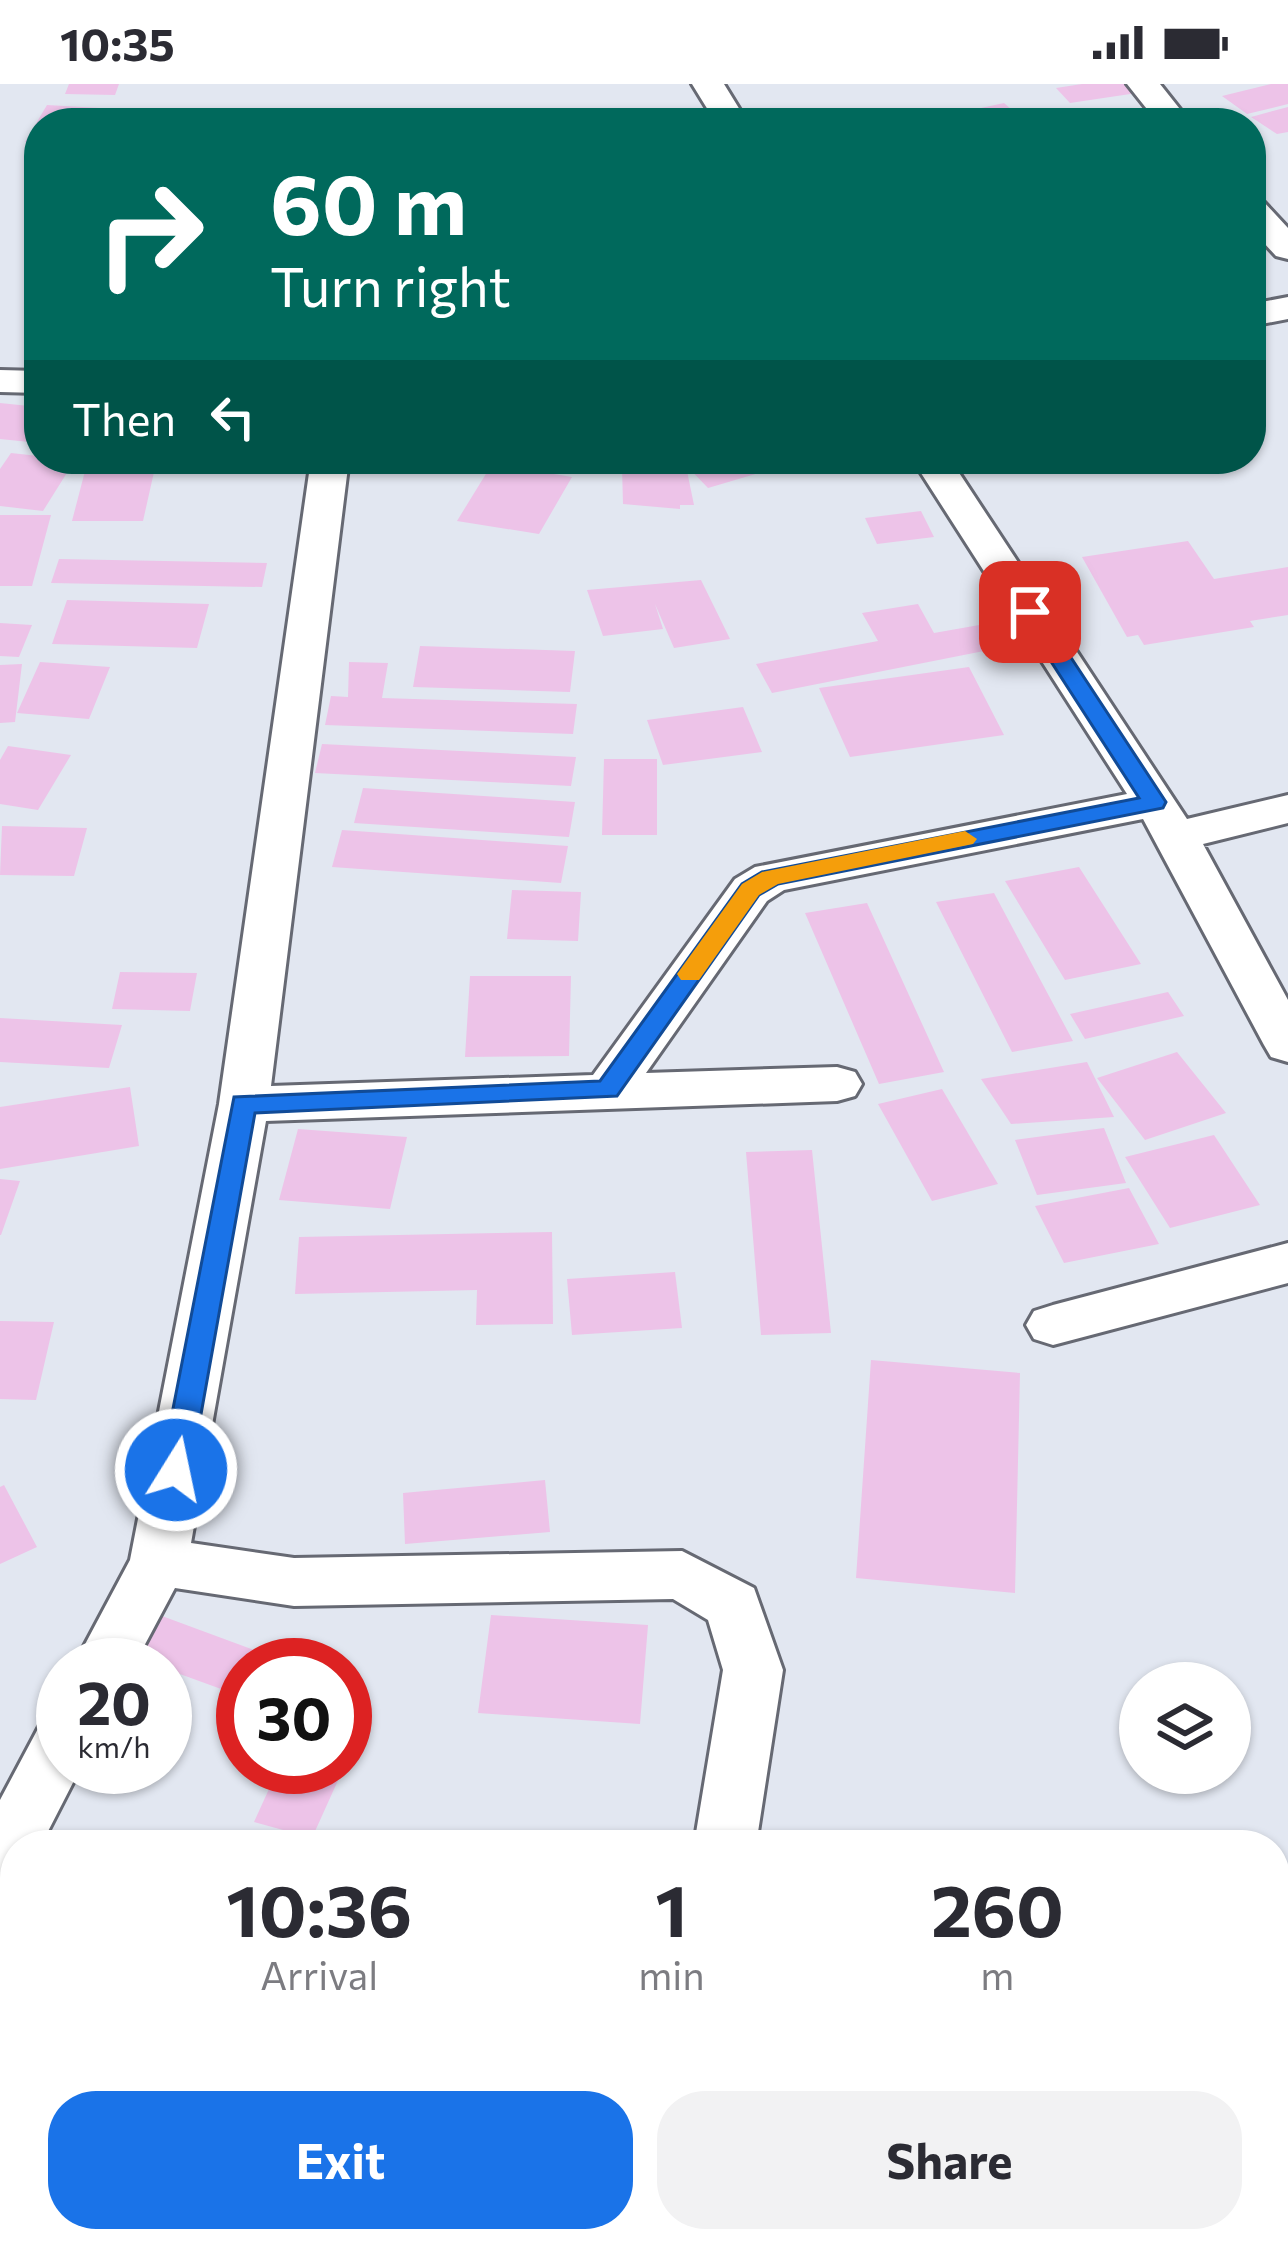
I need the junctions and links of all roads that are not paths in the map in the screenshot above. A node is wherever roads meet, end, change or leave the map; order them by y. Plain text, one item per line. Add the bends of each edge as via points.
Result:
1 (1143, 84) edge
2 (1163, 108) edge
3 (1266, 225) edge
4 (1288, 249) edge
5 (328, 474) edge
6 (941, 474) edge
7 (1288, 809) edge
8 (1165, 819) junction
9 (1288, 1045) edge
10 (837, 1084) dead end
11 (608, 1090) junction
12 (244, 1104) junction
13 (1288, 1262) edge
14 (1053, 1325) dead end
15 (159, 1562) junction
16 (118, 1638) edge
17 (36, 1793) edge
18 (16, 1830) edge
19 (727, 1830) edge

1 - 2 street
3 - 4 street
5 - 12 street
6 - 8 street
7 - 8 street
8 - 9 street
8 - 11 street via 771,878 751,890
10 - 11 street
11 - 12 street
12 - 15 street
13 - 14 street
15 - 16 street
15 - 19 street via 294,1582 682,1574 733,1605 753,1670
17 - 18 street

